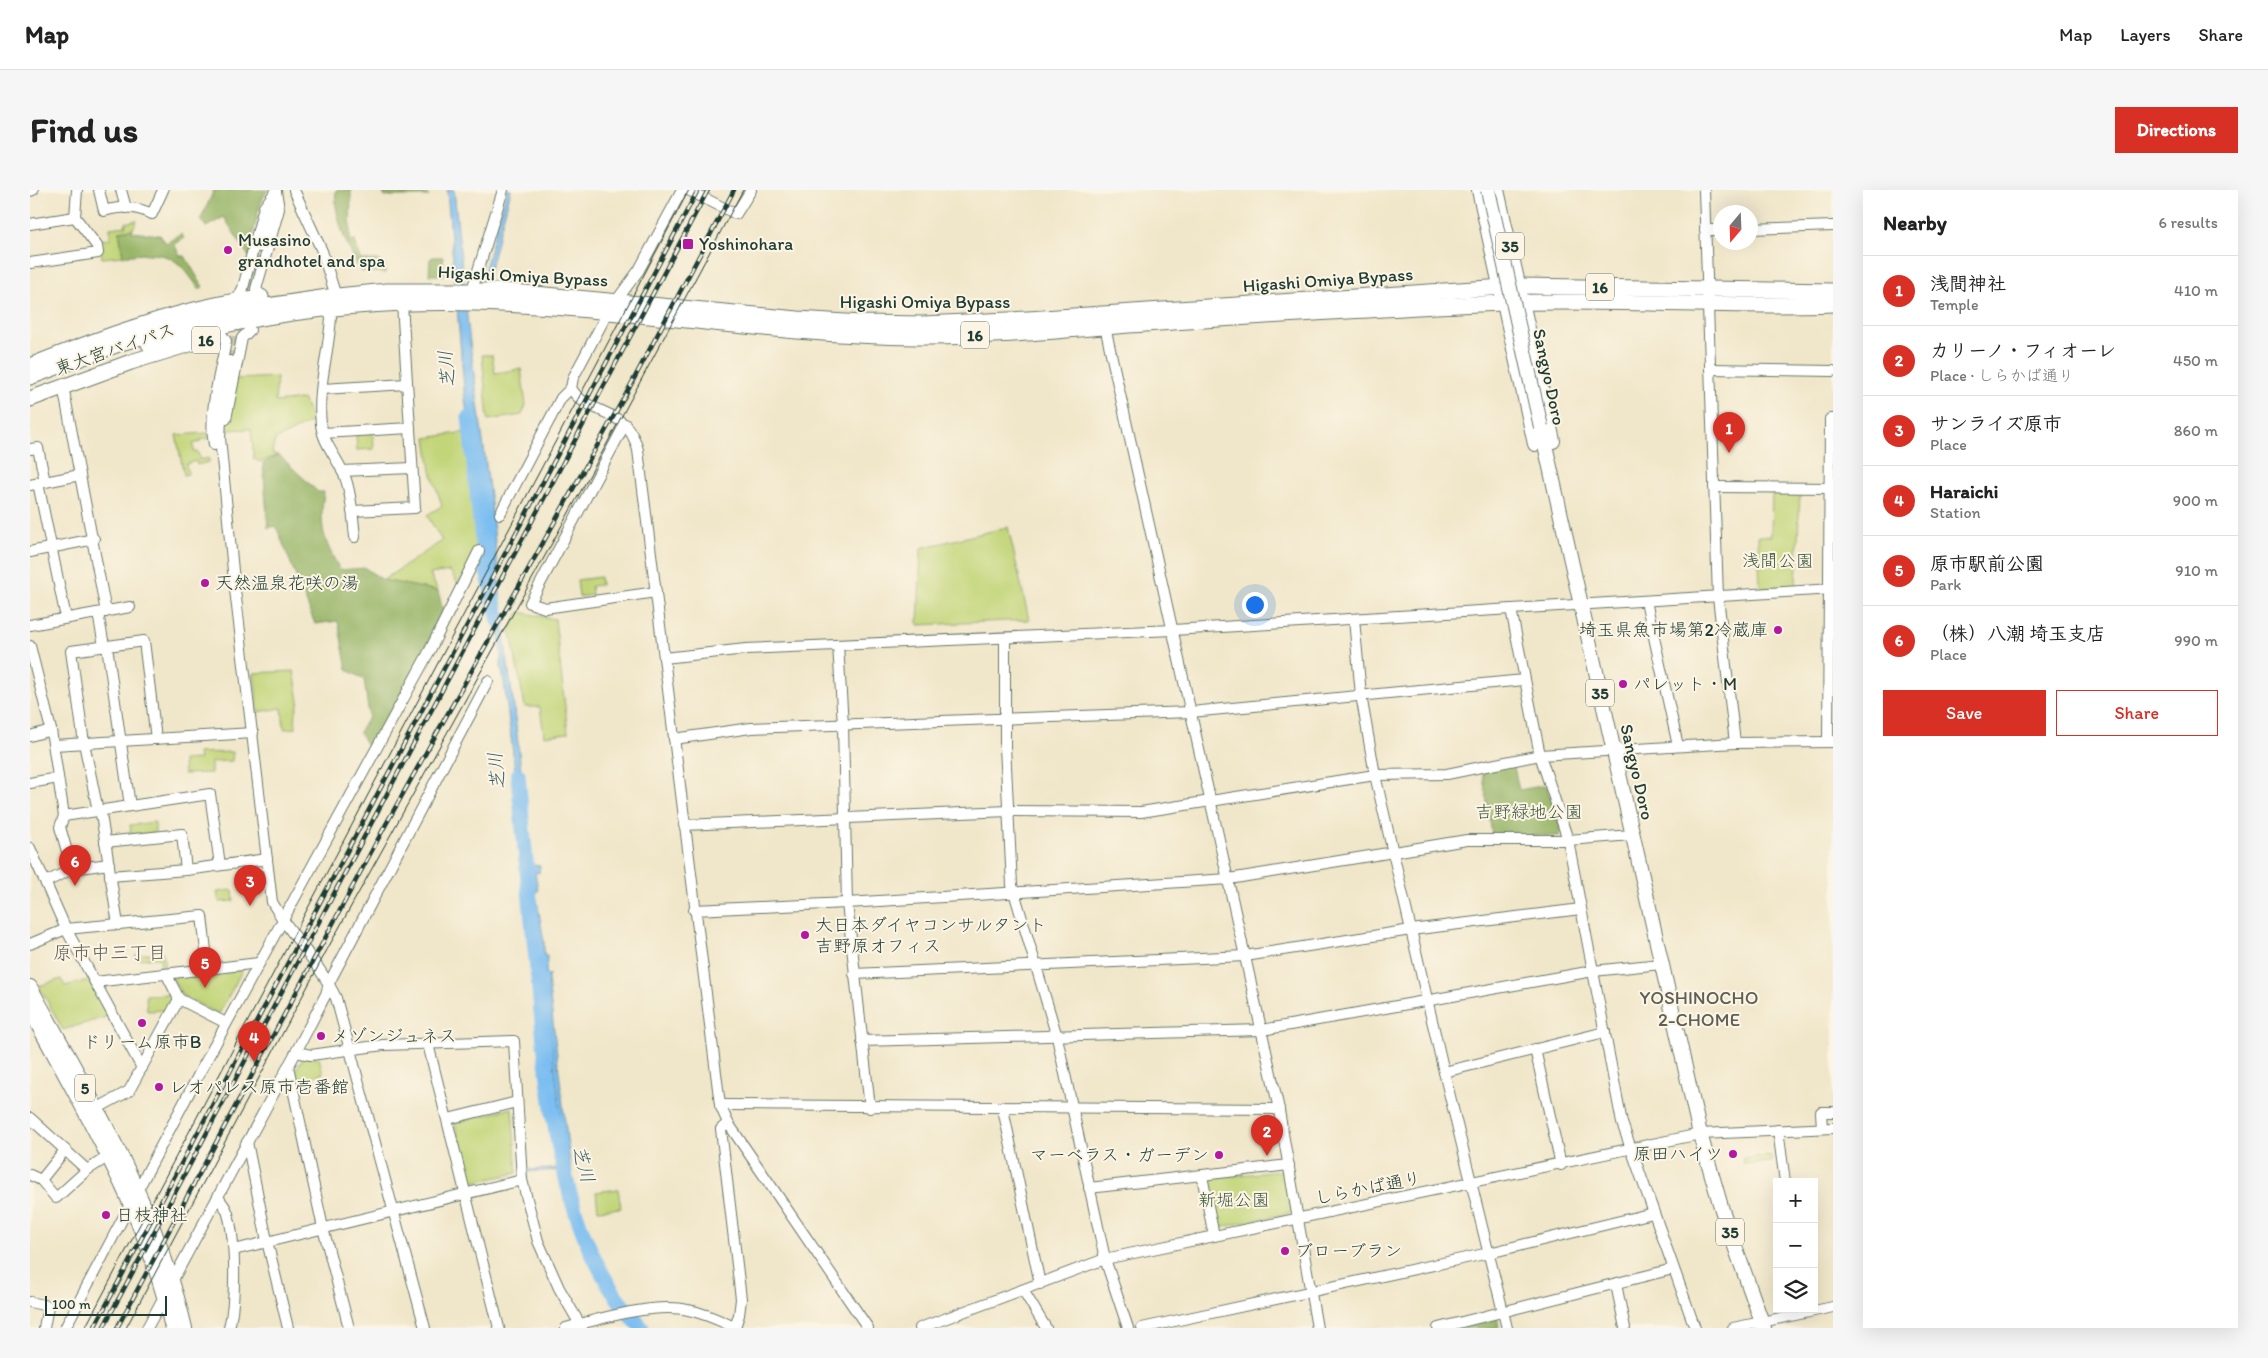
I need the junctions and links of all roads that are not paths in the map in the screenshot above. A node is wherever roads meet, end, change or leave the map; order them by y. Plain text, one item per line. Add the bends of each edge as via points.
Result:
1 (77, 190) edge
2 (99, 190) edge
3 (121, 190) edge
4 (163, 190) edge
5 (294, 190) edge
6 (503, 190) edge
7 (682, 190) edge
8 (688, 190) edge
9 (750, 190) edge
10 (1479, 190) edge
11 (1488, 190) edge
12 (1498, 190) edge
13 (1704, 190) edge
14 (276, 191) edge
15 (126, 208) junction
16 (75, 216) junction
17 (30, 224) edge
18 (1833, 226) edge
19 (1758, 229) edge
20 (1705, 230) junction
21 (1713, 230) edge
22 (258, 256) tunnel mouth
23 (30, 263) edge
24 (1519, 286) junction
25 (1500, 287) junction
26 (334, 290) junction
27 (1833, 291) edge
28 (473, 296) junction
29 (262, 297) junction
30 (1707, 297) junction
31 (393, 299) junction
32 (237, 300) junction
33 (618, 300) junction
34 (1504, 303) junction
35 (1523, 303) junction
36 (1833, 304) edge
37 (608, 312) junction
38 (331, 317) junction
39 (1104, 320) junction
40 (250, 330) junction
41 (222, 336) junction
42 (230, 361) tunnel mouth
43 (30, 366) edge
44 (1710, 369) junction
45 (1833, 371) edge
46 (30, 377) edge
47 (407, 384) junction
48 (63, 386) junction
49 (30, 388) edge
50 (571, 388) junction
51 (322, 389) junction
52 (30, 399) edge
53 (1833, 419) edge
54 (626, 424) junction
55 (410, 428) junction
56 (324, 433) junction
57 (30, 449) edge
58 (412, 468) junction
59 (342, 471) junction
60 (80, 475) junction
61 (224, 477) junction
62 (38, 483) edge
63 (1714, 487) junction
64 (1831, 488) edge
65 (352, 511) junction
66 (500, 514) dead end
67 (355, 537) dead end
68 (94, 539) junction
69 (52, 548) junction
70 (479, 551) dead end
71 (30, 552) edge
72 (1569, 552) junction
73 (1831, 590) edge
74 (656, 592) junction
75 (1718, 597) junction
76 (1646, 601) junction
77 (1581, 606) junction
78 (130, 607) dead end
79 (1511, 609) junction
80 (102, 612) junction
81 (66, 618) junction
82 (1354, 619) junction
83 (30, 625) edge
84 (1173, 630) junction
85 (1005, 638) junction
86 (838, 645) junction
87 (30, 646) edge
88 (105, 646) junction
89 (664, 658) junction
90 (34, 675) edge
91 (1524, 680) junction
92 (488, 682) dead end
93 (1361, 695) junction
94 (1191, 712) junction
95 (1005, 720) junction
96 (843, 725) junction
97 (51, 730) junction
98 (253, 733) junction
99 (30, 736) edge
100 (156, 739) junction
101 (674, 739) junction
102 (120, 741) junction
103 (1830, 742) edge
104 (84, 743) junction
105 (1736, 743) junction
106 (54, 745) junction
107 (1678, 746) junction
108 (1614, 751) junction
109 (1540, 755) junction
110 (1375, 775) junction
111 (58, 778) junction
112 (30, 783) edge
113 (1211, 800) junction
114 (130, 806) junction
115 (1008, 810) junction
116 (98, 812) junction
117 (64, 816) junction
118 (844, 819) junction
119 (684, 825) junction
120 (1632, 835) junction
121 (1568, 840) junction
122 (105, 842) junction
123 (30, 848) edge
124 (1394, 852) junction
125 (267, 859) junction
126 (109, 864) junction
127 (220, 865) junction
128 (72, 869) junction
129 (186, 870) junction
130 (110, 876) junction
131 (1229, 880) junction
132 (46, 882) junction
133 (1014, 893) junction
134 (847, 903) junction
135 (1581, 909) junction
136 (694, 910) junction
137 (282, 920) junction
138 (118, 925) junction
139 (66, 929) junction
140 (1411, 930) junction
141 (30, 944) edge
142 (1245, 956) junction
143 (259, 963) junction
144 (1036, 964) junction
145 (1661, 964) junction
146 (208, 968) junction
147 (1593, 971) junction
148 (854, 974) junction
149 (167, 975) junction
150 (95, 982) junction
151 (329, 983) junction
152 (30, 987) edge
153 (179, 999) junction
154 (1428, 1001) junction
155 (30, 1010) edge
156 (226, 1023) junction
157 (1262, 1030) junction
158 (1605, 1032) junction
159 (1057, 1037) junction
160 (862, 1042) junction
161 (428, 1044) junction
162 (1535, 1049) junction
163 (352, 1050) junction
164 (296, 1052) junction
165 (288, 1066) junction
166 (142, 1068) junction
167 (1444, 1072) junction
168 (517, 1102) junction
169 (720, 1105) junction
170 (870, 1108) junction
171 (1003, 1108) junction
172 (96, 1109) junction
173 (1073, 1109) junction
174 (1279, 1110) junction
175 (1833, 1112) edge
176 (30, 1118) edge
177 (448, 1119) junction
178 (728, 1123) junction
179 (1828, 1128) edge
180 (1778, 1130) junction
181 (1700, 1134) junction
182 (247, 1142) junction
183 (1632, 1149) junction
184 (65, 1150) junction
185 (109, 1156) junction
186 (1289, 1165) junction
187 (1561, 1165) junction
188 (87, 1170) junction
189 (30, 1175) edge
190 (1202, 1176) junction
191 (1784, 1178) edge
192 (41, 1180) junction
193 (522, 1180) junction
194 (1472, 1183) junction
195 (1089, 1188) junction
196 (138, 1190) junction
197 (465, 1194) junction
198 (218, 1197) junction
199 (131, 1204) junction
200 (393, 1211) junction
201 (1653, 1213) junction
202 (1299, 1218) junction
203 (323, 1228) junction
204 (1214, 1236) junction
205 (267, 1242) junction
206 (234, 1250) junction
207 (1488, 1253) junction
208 (1105, 1259) junction
209 (1673, 1269) junction
210 (172, 1282) junction
211 (1040, 1284) junction
212 (1616, 1284) junction
213 (1023, 1290) junction
214 (1311, 1291) junction
215 (164, 1296) junction
216 (30, 1302) edge
217 (1833, 1307) edge
218 (1818, 1309) edge
219 (1504, 1312) junction
220 (1797, 1313) edge
221 (945, 1324) edge
222 (1763, 1325) edge
223 (580, 1326) edge
224 (44, 1328) edge
225 (64, 1328) edge
226 (147, 1328) edge
227 (172, 1328) edge
228 (185, 1328) edge
229 (229, 1328) edge
230 (288, 1328) edge
231 (349, 1328) edge
232 (425, 1328) edge
233 (499, 1328) edge
234 (566, 1328) edge
235 (735, 1328) edge
236 (868, 1328) edge
237 (920, 1328) edge
238 (1046, 1328) edge
239 (1128, 1328) edge
240 (1142, 1328) edge
241 (1317, 1328) edge
242 (1438, 1328) edge
243 (1507, 1328) edge
244 (1625, 1328) edge
245 (1695, 1328) edge
246 (1733, 1328) edge

1 - 16 street
2 - 15 street via 104,211
3 - 15 street
4 - 15 street via 152,214 135,207
5 - 26 street via 322,251
6 - 28 street
7 - 33 street via 639,270
8 - 9 street via 736,214
10 - 25 main road, 35
11 - 72 main road, Sangyo Doro / 35, bridge
12 - 24 main road, 35
13 - 20 street
14 - 22 street
14 - 29 street via 279,209 256,289
14 - 32 street via 264,207
16 - 17 street
16 - 23 street via 97,246 98,253
18 - 19 street
20 - 21 street
20 - 30 street
24 - 25 highway, Higashi Omiya Bypass / 16
24 - 30 highway, Higashi Omiya Bypass / 16
24 - 35 main road, 35
25 - 34 main road, 35
25 - 39 highway, Higashi Omiya Bypass / 16
26 - 29 highway, 東大宮バイパス / 16
26 - 31 highway, 東大宮バイパス / 16
27 - 30 highway, Higashi Omiya Bypass / 16
28 - 31 highway, Higashi Omiya Bypass / 16
28 - 33 highway, Higashi Omiya Bypass / 16
28 - 37 highway, Higashi Omiya Bypass / 16
29 - 32 highway, 東大宮バイパス / 16
30 - 35 highway, Higashi Omiya Bypass / 16
30 - 36 highway, Higashi Omiya Bypass / 16
30 - 44 street
31 - 38 highway, 東大宮バイパス / 16
31 - 46 highway, Higashi Omiya Bypass / 16 via 328,297 246,309 124,342
31 - 47 street
31 - 49 highway, Higashi Omiya Bypass / 16 via 210,328 128,351
32 - 43 highway, 東大宮バイパス / 16 via 159,320
33 - 37 street
33 - 39 highway, Higashi Omiya Bypass / 16 via 861,323
34 - 35 highway, Higashi Omiya Bypass / 16
34 - 39 highway, Higashi Omiya Bypass / 16
34 - 72 main road, 35 via 1553,523
35 - 72 main road, 35 via 1570,520
37 - 39 highway, Higashi Omiya Bypass / 16 via 860,336 1029,333
37 - 50 street via 573,378
38 - 40 highway, 東大宮バイパス / 16
38 - 51 street
39 - 84 street
40 - 41 highway, 東大宮バイパス / 16
40 - 61 street via 242,338 226,417
41 - 48 highway, 東大宮バイパス / 16 via 166,350
41 - 61 street via 226,341 214,405 213,431
42 - 61 street via 220,421
44 - 45 street
44 - 63 street
47 - 51 street
47 - 55 street
48 - 52 highway, 東大宮バイパス / 16
48 - 60 street
50 - 54 street via 576,396
50 - 66 street via 561,398
51 - 56 street via 321,424
53 - 64 street via 1830,419
54 - 74 street via 636,439 638,450
54 - 74 street via 530,603 545,608
55 - 56 street
55 - 58 street
56 - 59 street
57 - 62 street via 38,448
58 - 59 street
58 - 65 street via 415,508
59 - 65 street
60 - 62 street
60 - 68 street
61 - 98 street
62 - 69 street
63 - 64 street
63 - 75 street
64 - 73 street
65 - 67 street
68 - 69 street
68 - 80 street
69 - 71 street
69 - 81 street
70 - 137 street via 428,652
72 - 77 main road, Sangyo Doro / 35
73 - 75 street
73 - 103 street
74 - 89 street
75 - 76 street
75 - 105 street
76 - 77 street
76 - 107 street
77 - 79 street
77 - 108 main road, Sangyo Doro / 35
78 - 80 street
79 - 82 street
79 - 91 street
80 - 81 street
80 - 88 street
81 - 83 street
82 - 84 street
82 - 93 street
84 - 85 street
84 - 94 street
85 - 86 street
85 - 95 street
86 - 89 street via 746,649
86 - 96 street
87 - 90 street
88 - 100 street via 144,641
88 - 102 street
88 - 104 street via 71,652
89 - 101 street
90 - 97 street
91 - 93 street
91 - 109 street
92 - 151 street
93 - 94 street
93 - 110 street
94 - 95 street
94 - 113 street
95 - 96 street
95 - 115 street
96 - 101 street via 752,728
96 - 118 street
97 - 99 street
97 - 106 street
98 - 100 street
98 - 125 street
100 - 102 street
101 - 119 street
102 - 104 street
102 - 114 street
103 - 105 street
104 - 106 street
104 - 116 street
105 - 107 street
106 - 111 street
107 - 108 street
108 - 109 street
108 - 120 main road, Sangyo Doro / 35
109 - 110 street via 1447,774
109 - 121 street
110 - 113 street
110 - 124 street
111 - 112 street
111 - 117 street
113 - 115 street via 1141,812
113 - 131 street
114 - 116 street
114 - 127 street via 210,794
115 - 118 street
115 - 133 street
116 - 117 street
116 - 122 street
117 - 128 street via 60,827
118 - 119 street
118 - 134 street
119 - 136 street
120 - 121 street
120 - 145 main road, Sangyo Doro / 35
121 - 124 street via 1467,840
121 - 135 street
122 - 126 street
122 - 129 street via 182,834
123 - 132 street
124 - 131 street
124 - 140 street
125 - 127 street
125 - 137 street via 272,902
126 - 128 street
126 - 130 street
127 - 129 street
128 - 132 street
129 - 130 street
130 - 138 street
131 - 133 street
131 - 142 street
132 - 139 street
133 - 134 street
133 - 144 street
134 - 136 street
134 - 148 street
135 - 140 street
135 - 147 street
136 - 169 street
137 - 143 street
137 - 151 street via 324,972
138 - 139 street
138 - 146 street via 202,916
139 - 141 street
139 - 150 street
140 - 142 street
140 - 154 street
142 - 144 street
142 - 157 street
143 - 146 street
143 - 156 street
144 - 148 street
144 - 159 street
145 - 147 street
145 - 181 main road, Sangyo Doro / 35
146 - 149 street
147 - 154 street
147 - 158 street
148 - 160 street
149 - 150 street
149 - 153 street
150 - 166 street
151 - 163 street
151 - 164 street
152 - 172 main road, 5
153 - 156 street
153 - 166 street
154 - 157 street
154 - 167 street
155 - 185 main road, 5
156 - 196 street
157 - 159 street
157 - 174 street
158 - 162 street
158 - 183 street via 1622,1123
159 - 160 street
159 - 173 street
160 - 170 street
161 - 163 street via 383,1045
161 - 168 street via 514,1041
161 - 177 street
162 - 167 street
162 - 187 street
163 - 164 street via 311,1055
163 - 200 street
164 - 165 street
165 - 182 street
165 - 203 street
166 - 172 street via 128,1091
167 - 194 street
168 - 177 street
168 - 193 street
169 - 170 street
169 - 178 street
170 - 171 street
171 - 173 street
171 - 211 street
172 - 196 main road, 5
173 - 174 street
173 - 195 street
174 - 186 street
175 - 179 street via 1821,1112
176 - 184 street
177 - 197 street
178 - 235 street via 722,1129 741,1299
178 - 236 street
179 - 180 street, しらかば通り
180 - 181 street, しらかば通り
180 - 191 street
181 - 183 street, しらかば通り
181 - 222 main road, Sangyo Doro / 35 via 1722,1210
182 - 198 street
182 - 205 street
183 - 187 street, しらかば通り
183 - 201 street
184 - 188 street
184 - 192 street
185 - 188 street
185 - 199 main road, 5
186 - 190 street
186 - 202 street
187 - 194 street, しらかば通り
188 - 192 street via 56,1198
189 - 192 street
190 - 195 street
190 - 204 street
193 - 197 street
193 - 223 street via 538,1241
194 - 202 street, しらかば通り
194 - 207 street
195 - 208 street
196 - 199 street
196 - 210 main road, 5
197 - 200 street
197 - 233 street
198 - 206 street via 228,1212
198 - 210 street
199 - 215 main road, 5
199 - 225 street
200 - 203 street
200 - 232 street
201 - 207 street
201 - 209 street
202 - 204 street, しらかば通り
202 - 214 street
203 - 205 street
203 - 231 street
204 - 208 street, しらかば通り
205 - 206 street
205 - 230 street
206 - 229 street
207 - 214 street
207 - 219 street
208 - 211 street, しらかば通り
208 - 239 street
209 - 212 street
209 - 245 street
210 - 215 street
210 - 228 main road, 5
211 - 213 street, しらかば通り
212 - 219 street
212 - 244 street
213 - 221 street, しらかば通り
213 - 238 street
214 - 240 street
214 - 241 street
215 - 226 street
215 - 227 main road, 5
216 - 224 street via 48,1306
217 - 218 street
219 - 242 street
219 - 243 street
220 - 222 street
221 - 237 street, しらかば通り
222 - 246 street
223 - 234 street
223 - 235 street via 641,1310 675,1308 688,1309

